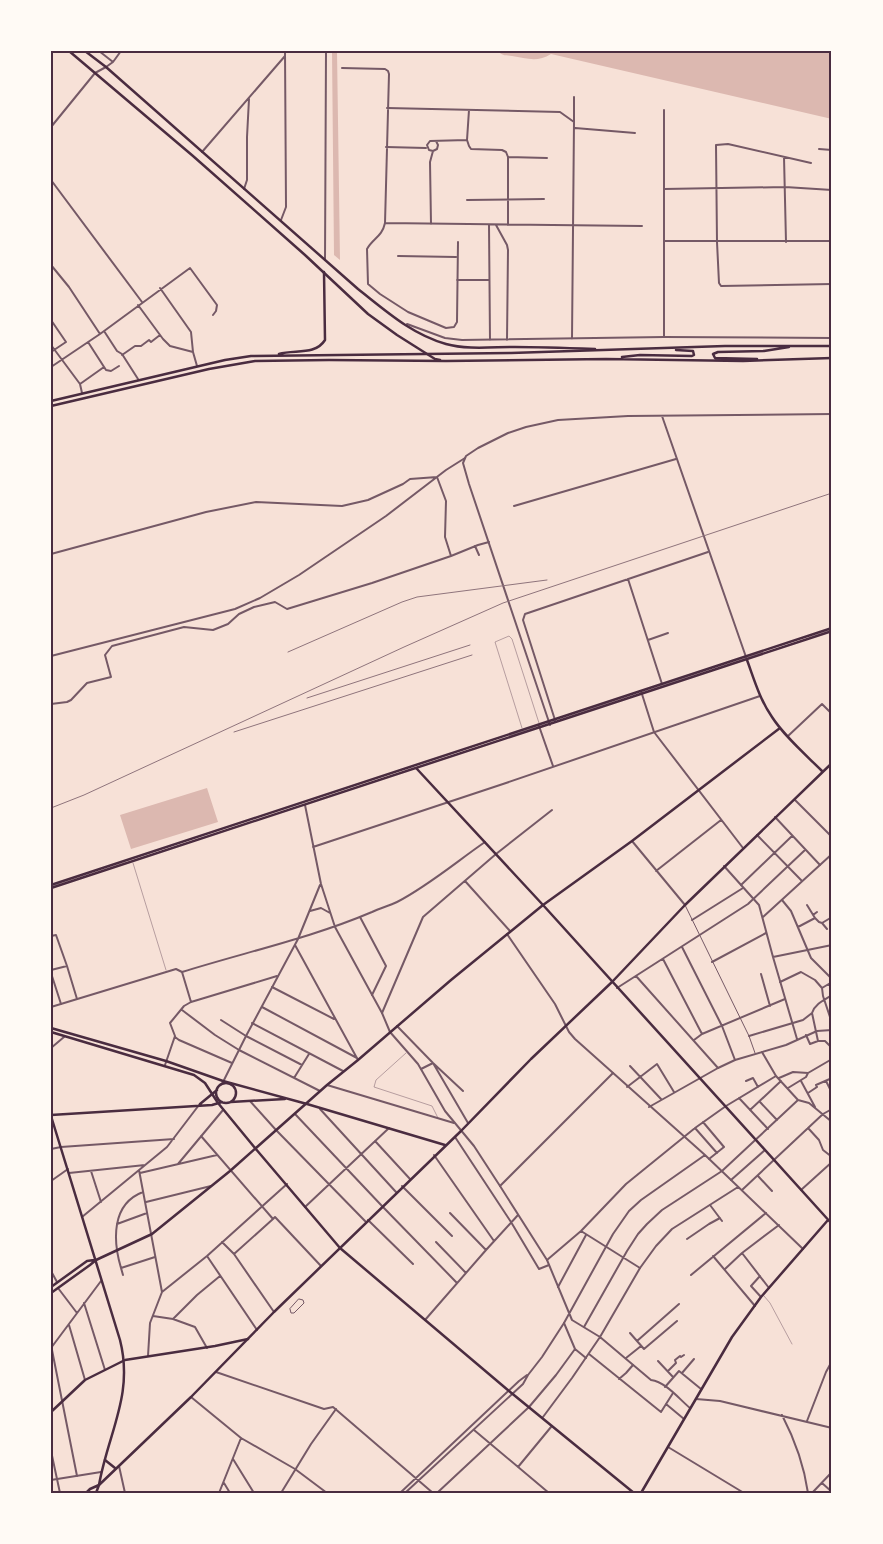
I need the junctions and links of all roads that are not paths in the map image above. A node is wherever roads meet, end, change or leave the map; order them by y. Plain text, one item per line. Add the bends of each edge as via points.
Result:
1 (69, 51) edge
2 (85, 51) edge
3 (99, 51) edge
4 (121, 51) edge
5 (285, 51) edge
6 (326, 51) edge
7 (285, 56) junction
8 (113, 62) junction
9 (106, 67) junction
10 (342, 68) dead end
11 (95, 73) junction
12 (250, 97) junction
13 (574, 97) dead end
14 (387, 108) junction
15 (469, 110) junction
16 (664, 110) dead end
17 (574, 122) junction
18 (51, 127) edge
19 (574, 128) junction
20 (635, 133) dead end
21 (468, 140) junction
22 (436, 141) junction
23 (386, 147) junction
24 (427, 148) junction
25 (820, 149) dead end
26 (832, 150) edge
27 (432, 151) junction
28 (202, 152) junction
29 (784, 157) junction
30 (508, 158) junction
31 (547, 158) dead end
32 (811, 163) dead end
33 (51, 180) edge
34 (785, 187) junction
35 (244, 189) junction
36 (664, 189) junction
37 (716, 189) junction
38 (832, 190) edge
39 (508, 199) junction
40 (467, 200) dead end
41 (544, 200) dead end
42 (280, 220) junction
43 (385, 223) junction
44 (431, 224) junction
45 (489, 225) junction
46 (496, 225) junction
47 (508, 225) junction
48 (574, 226) junction
49 (642, 226) dead end
50 (664, 241) junction
51 (832, 241) edge
52 (458, 242) dead end
53 (717, 242) junction
54 (786, 242) junction
55 (398, 256) dead end
56 (456, 257) junction
57 (325, 260) junction
58 (51, 265) edge
59 (324, 272) junction
60 (456, 280) junction
61 (489, 280) junction
62 (832, 284) edge
63 (160, 288) junction
64 (142, 302) junction
65 (138, 305) junction
66 (213, 316) dead end
67 (51, 320) edge
68 (398, 322) junction
69 (104, 331) junction
70 (100, 334) junction
71 (160, 335) junction
72 (664, 338) junction
73 (832, 338) edge
74 (572, 339) junction
75 (490, 340) junction
76 (507, 340) junction
77 (88, 342) junction
78 (51, 345) edge
79 (799, 346) junction
80 (831, 346) edge
81 (662, 349) junction
82 (55, 350) junction
83 (602, 350) junction
84 (51, 352) edge
85 (193, 352) junction
86 (122, 355) junction
87 (275, 355) junction
88 (832, 358) edge
89 (611, 359) junction
90 (62, 360) junction
91 (776, 360) junction
92 (446, 361) junction
93 (119, 366) dead end
94 (197, 366) junction
95 (104, 367) junction
96 (51, 368) edge
97 (139, 380) junction
98 (80, 384) junction
99 (82, 393) junction
100 (51, 401) edge
101 (51, 406) edge
102 (832, 414) edge
103 (662, 416) junction
104 (465, 458) junction
105 (676, 459) junction
106 (438, 477) junction
107 (514, 506) dead end
108 (488, 542) junction
109 (475, 546) junction
110 (708, 552) junction
111 (51, 554) edge
112 (479, 555) dead end
113 (451, 556) junction
114 (628, 579) junction
115 (832, 630) edge
116 (668, 633) dead end
117 (648, 640) junction
118 (51, 656) edge
119 (746, 658) junction
120 (662, 684) junction
121 (642, 692) junction
122 (760, 696) junction
123 (51, 704) edge
124 (832, 714) edge
125 (555, 720) junction
126 (550, 723) junction
127 (540, 726) junction
128 (780, 728) junction
129 (523, 730) junction
130 (654, 732) junction
131 (788, 736) junction
132 (832, 763) edge
133 (553, 766) junction
134 (416, 767) junction
135 (822, 771) junction
136 (698, 791) junction
137 (794, 799) junction
138 (449, 802) junction
139 (305, 805) junction
140 (552, 810) dead end
141 (775, 817) junction
142 (720, 820) junction
143 (757, 835) junction
144 (792, 836) junction
145 (832, 837) edge
146 (632, 841) junction
147 (485, 842) junction
148 (313, 847) junction
149 (743, 848) junction
150 (806, 850) junction
151 (774, 853) junction
152 (496, 854) junction
153 (832, 854) edge
154 (132, 861) junction
155 (820, 865) junction
156 (724, 866) junction
157 (788, 867) junction
158 (656, 871) junction
159 (464, 880) junction
160 (802, 881) junction
161 (321, 884) junction
162 (51, 886) edge
163 (742, 887) junction
164 (754, 899) junction
165 (782, 900) junction
166 (685, 904) junction
167 (543, 905) junction
168 (807, 905) dead end
169 (310, 911) junction
170 (818, 912) dead end
171 (331, 914) junction
172 (360, 917) junction
173 (763, 917) junction
174 (814, 917) junction
175 (831, 918) edge
176 (692, 920) junction
177 (822, 923) junction
178 (336, 927) junction
179 (798, 927) junction
180 (827, 929) dead end
181 (510, 931) junction
182 (766, 933) junction
183 (507, 934) junction
184 (51, 936) edge
185 (699, 936) junction
186 (298, 939) junction
187 (832, 945) edge
188 (295, 946) junction
189 (682, 947) junction
190 (808, 950) junction
191 (772, 957) junction
192 (663, 959) junction
193 (712, 962) junction
194 (68, 966) junction
195 (51, 972) edge
196 (166, 972) junction
197 (182, 972) junction
198 (761, 974) dead end
199 (277, 976) junction
200 (635, 976) junction
201 (612, 982) junction
202 (780, 982) junction
203 (831, 982) edge
204 (272, 987) junction
205 (617, 988) junction
206 (822, 988) junction
207 (832, 990) edge
208 (832, 995) edge
209 (372, 996) junction
210 (785, 999) junction
211 (77, 1000) junction
212 (824, 1000) junction
213 (191, 1002) junction
214 (61, 1004) junction
215 (262, 1006) junction
216 (770, 1006) junction
217 (51, 1008) edge
218 (182, 1010) junction
219 (382, 1013) junction
220 (812, 1014) junction
221 (740, 1018) junction
222 (334, 1019) junction
223 (221, 1020) dead end
224 (252, 1023) junction
225 (832, 1023) edge
226 (792, 1024) junction
227 (396, 1026) junction
228 (566, 1026) junction
229 (722, 1026) junction
230 (51, 1028) edge
231 (832, 1030) edge
232 (51, 1032) edge
233 (390, 1032) junction
234 (816, 1032) junction
235 (702, 1034) junction
236 (806, 1035) junction
237 (175, 1036) junction
238 (246, 1036) junction
239 (749, 1036) junction
240 (64, 1037) junction
241 (797, 1039) junction
242 (694, 1040) junction
243 (818, 1041) junction
244 (51, 1048) edge
245 (832, 1048) edge
246 (239, 1050) junction
247 (408, 1052) junction
248 (762, 1052) junction
249 (309, 1053) junction
250 (755, 1054) junction
251 (357, 1059) junction
252 (832, 1059) edge
253 (735, 1060) junction
254 (165, 1063) junction
255 (232, 1063) junction
256 (433, 1063) junction
257 (302, 1065) junction
258 (630, 1066) dead end
259 (718, 1068) junction
260 (421, 1069) junction
261 (344, 1071) junction
262 (613, 1073) junction
263 (808, 1073) junction
264 (639, 1076) junction
265 (776, 1076) junction
266 (294, 1078) junction
267 (700, 1078) junction
268 (832, 1078) edge
269 (779, 1079) junction
270 (801, 1081) junction
271 (826, 1081) junction
272 (746, 1082) dead end
273 (781, 1082) junction
274 (223, 1083) junction
275 (327, 1085) junction
276 (627, 1087) junction
277 (758, 1087) junction
278 (788, 1089) junction
279 (216, 1090) junction
280 (463, 1090) dead end
281 (320, 1091) junction
282 (674, 1092) junction
283 (808, 1092) junction
284 (832, 1093) edge
285 (212, 1094) junction
286 (285, 1098) junction
287 (739, 1098) junction
288 (661, 1099) junction
289 (798, 1100) junction
290 (250, 1101) junction
291 (222, 1102) junction
292 (230, 1102) junction
293 (759, 1102) junction
294 (218, 1104) junction
295 (307, 1104) junction
296 (199, 1105) junction
297 (726, 1106) junction
298 (318, 1107) junction
299 (649, 1107) junction
300 (816, 1109) junction
301 (832, 1109) edge
302 (223, 1110) junction
303 (750, 1110) junction
304 (295, 1114) junction
305 (823, 1114) junction
306 (51, 1116) edge
307 (439, 1119) junction
308 (777, 1120) junction
309 (703, 1122) junction
310 (832, 1122) edge
311 (454, 1123) junction
312 (468, 1123) junction
313 (389, 1128) junction
314 (695, 1128) junction
315 (808, 1128) junction
316 (768, 1129) junction
317 (276, 1130) junction
318 (460, 1130) junction
319 (201, 1136) junction
320 (455, 1136) junction
321 (684, 1137) junction
322 (174, 1139) junction
323 (756, 1140) junction
324 (375, 1141) junction
325 (445, 1145) junction
326 (61, 1147) junction
327 (254, 1148) junction
328 (51, 1150) edge
329 (765, 1150) junction
330 (718, 1152) junction
331 (217, 1155) junction
332 (361, 1155) junction
333 (434, 1155) junction
334 (705, 1156) junction
335 (832, 1157) edge
336 (709, 1159) junction
337 (775, 1160) junction
338 (832, 1162) edge
339 (178, 1164) junction
340 (145, 1165) junction
341 (346, 1168) junction
342 (68, 1169) junction
343 (230, 1170) junction
344 (91, 1171) junction
345 (140, 1171) junction
346 (722, 1171) junction
347 (69, 1173) junction
348 (758, 1176) junction
349 (410, 1179) junction
350 (731, 1180) junction
351 (51, 1181) edge
352 (330, 1183) junction
353 (287, 1184) junction
354 (211, 1186) junction
355 (402, 1186) junction
356 (500, 1186) junction
357 (738, 1187) junction
358 (742, 1190) junction
359 (802, 1190) junction
360 (772, 1191) dead end
361 (143, 1192) junction
362 (396, 1192) junction
363 (100, 1202) junction
364 (145, 1203) junction
365 (710, 1205) junction
366 (262, 1206) junction
367 (382, 1206) junction
368 (305, 1207) junction
369 (147, 1213) junction
370 (450, 1213) dead end
371 (766, 1213) junction
372 (518, 1215) junction
373 (832, 1216) edge
374 (82, 1217) junction
375 (273, 1219) junction
376 (828, 1220) junction
377 (367, 1221) junction
378 (511, 1222) junction
379 (116, 1224) junction
380 (832, 1224) edge
381 (779, 1225) junction
382 (581, 1231) junction
383 (152, 1234) junction
384 (586, 1235) junction
385 (452, 1236) dead end
386 (687, 1239) dead end
387 (494, 1241) junction
388 (222, 1242) junction
389 (436, 1242) dead end
390 (606, 1246) junction
391 (340, 1248) junction
392 (803, 1249) junction
393 (116, 1250) junction
394 (486, 1250) junction
395 (742, 1253) junction
396 (234, 1254) junction
397 (207, 1256) junction
398 (713, 1256) junction
399 (156, 1257) junction
400 (623, 1257) junction
401 (96, 1260) junction
402 (547, 1260) junction
403 (412, 1264) dead end
404 (549, 1265) junction
405 (321, 1266) junction
406 (121, 1268) junction
407 (640, 1268) junction
408 (724, 1269) junction
409 (51, 1272) edge
410 (466, 1273) junction
411 (122, 1275) dead end
412 (691, 1275) dead end
413 (220, 1276) junction
414 (760, 1276) junction
415 (101, 1281) junction
416 (57, 1282) junction
417 (457, 1283) junction
418 (51, 1287) edge
419 (558, 1287) junction
420 (58, 1288) junction
421 (769, 1288) junction
422 (162, 1292) junction
423 (51, 1293) edge
424 (762, 1296) junction
425 (84, 1303) junction
426 (304, 1303) joint
427 (679, 1304) dead end
428 (755, 1306) junction
429 (274, 1312) junction
430 (77, 1313) junction
431 (570, 1314) junction
432 (152, 1316) junction
433 (173, 1319) junction
434 (426, 1320) junction
435 (677, 1321) dead end
436 (564, 1323) junction
437 (69, 1325) junction
438 (584, 1327) junction
439 (257, 1330) junction
440 (630, 1333) dead end
441 (600, 1337) junction
442 (248, 1338) junction
443 (637, 1341) junction
444 (792, 1344) dead end
445 (52, 1346) edge
446 (641, 1346) junction
447 (206, 1348) junction
448 (575, 1349) junction
449 (589, 1354) junction
450 (684, 1355) dead end
451 (148, 1356) junction
452 (586, 1358) junction
453 (626, 1358) junction
454 (694, 1359) dead end
455 (125, 1360) junction
456 (832, 1361) edge
457 (658, 1362) dead end
458 (633, 1364) junction
459 (104, 1370) junction
460 (668, 1371) junction
461 (215, 1372) junction
462 (682, 1373) junction
463 (528, 1375) junction
464 (673, 1377) junction
465 (619, 1379) junction
466 (85, 1380) junction
467 (665, 1386) junction
468 (701, 1390) junction
469 (509, 1391) junction
470 (673, 1393) junction
471 (512, 1394) junction
472 (191, 1397) junction
473 (696, 1399) junction
474 (62, 1402) junction
475 (666, 1404) junction
476 (529, 1407) junction
477 (690, 1408) junction
478 (336, 1409) junction
479 (51, 1412) edge
480 (782, 1415) junction
481 (542, 1418) junction
482 (684, 1419) junction
483 (807, 1421) junction
484 (552, 1426) junction
485 (832, 1428) edge
486 (473, 1430) junction
487 (241, 1438) junction
488 (490, 1444) junction
489 (668, 1447) junction
490 (51, 1450) edge
491 (233, 1458) junction
492 (104, 1460) junction
493 (119, 1466) junction
494 (518, 1467) junction
495 (116, 1469) junction
496 (295, 1469) junction
497 (101, 1472) junction
498 (832, 1472) edge
499 (77, 1476) junction
500 (57, 1479) junction
501 (417, 1479) junction
502 (51, 1480) edge
503 (224, 1483) junction
504 (822, 1483) junction
505 (99, 1485) junction
506 (832, 1486) edge
507 (828, 1489) junction
508 (832, 1492) edge
509 (60, 1493) edge
510 (86, 1493) edge
511 (96, 1493) edge
512 (125, 1493) edge
513 (219, 1493) edge
514 (230, 1493) edge
515 (254, 1493) edge
516 (281, 1493) edge
517 (327, 1493) edge
518 (400, 1493) edge
519 (405, 1493) edge
520 (433, 1493) edge
521 (438, 1493) edge
522 (549, 1493) edge
523 (634, 1493) edge
524 (640, 1493) edge
525 (744, 1493) edge
526 (808, 1493) edge
527 (812, 1493) edge

1 - 11 main road
2 - 9 main road
3 - 8 street
4 - 8 street
5 - 7 street
6 - 57 street
7 - 12 street
7 - 42 street via 286,207
8 - 9 street
9 - 11 street
9 - 28 main road
10 - 14 street via 388,71
11 - 18 street
11 - 59 main road
12 - 28 street
12 - 35 street
13 - 17 street
14 - 15 street
14 - 23 street
15 - 17 street via 560,112
15 - 21 street
16 - 36 street
17 - 19 street
19 - 20 street
19 - 48 street
21 - 22 street
21 - 30 street via 471,149 502,150
22 - 24 street via 430,140
22 - 27 street via 438,147
23 - 24 street
23 - 43 street
24 - 27 street
25 - 26 street
27 - 44 street
28 - 35 main road
29 - 32 street
29 - 34 street
29 - 37 street via 717,144
30 - 31 street
30 - 39 street
33 - 64 street
34 - 37 street
34 - 38 street
34 - 54 street
35 - 42 main road
36 - 37 street
36 - 50 street
37 - 53 street
39 - 40 street
39 - 41 street
39 - 47 street
42 - 57 main road
43 - 44 street
43 - 60 street via 381,234 367,249 368,284 375,291 408,312 450,328 456,322
44 - 45 street
45 - 46 street
45 - 61 street
46 - 47 street
46 - 76 street via 508,250
47 - 48 street
48 - 49 street
48 - 74 street
50 - 53 street
50 - 72 street
51 - 54 street
52 - 56 street
53 - 54 street
53 - 62 street via 722,286
55 - 56 street
56 - 60 street
57 - 68 main road
58 - 70 street
59 - 87 main road via 325,340 314,350
59 - 92 main road via 383,326 435,359
60 - 61 street
61 - 75 street
63 - 64 street
63 - 66 street via 190,268 217,305
63 - 85 street via 191,332
64 - 65 street
65 - 69 street
65 - 71 street
67 - 82 street via 66,342
68 - 75 street via 445,338
68 - 83 main road via 440,342 462,347
69 - 70 street
69 - 86 street
70 - 77 street
71 - 85 street via 170,346
71 - 86 street
72 - 73 street
72 - 74 street
73 - 80 street
74 - 76 street
75 - 76 street
77 - 90 street
77 - 95 street
78 - 82 street
79 - 80 main road
79 - 81 main road
79 - 91 main road via 713,354 715,358
81 - 83 main road
81 - 89 main road via 695,352 692,356 640,355
82 - 84 street
82 - 90 street
83 - 87 main road
85 - 94 street
86 - 97 street
87 - 94 main road
88 - 91 main road
89 - 91 main road
89 - 92 main road
90 - 96 street
90 - 98 street
92 - 101 main road via 255,361
93 - 95 street via 112,370
94 - 97 main road
95 - 98 street
97 - 99 main road
98 - 99 street
99 - 100 main road
102 - 103 street
103 - 104 street via 544,422 508,433
103 - 105 street
104 - 106 street
104 - 108 street via 463,463
105 - 107 street
105 - 110 street
106 - 111 street via 410,479 368,500 342,506 256,502 206,512
106 - 113 street via 446,501 446,537
106 - 118 street via 299,575 247,604
108 - 109 street
108 - 126 street
109 - 112 street
109 - 113 street
110 - 114 street
110 - 119 street
113 - 123 street via 287,609 275,602 254,607 213,630 184,627 112,646 105,655 111,677 87,683 67,702
114 - 117 street
114 - 125 street via 524,616
115 - 119 main road
116 - 117 street
117 - 120 street
119 - 120 main road
119 - 121 main road
119 - 122 main road
120 - 121 main road
121 - 125 main road
121 - 126 main road
121 - 130 street
122 - 128 main road
122 - 130 street
124 - 131 street via 822,704
125 - 126 main road
126 - 127 main road
127 - 129 main road
127 - 129 lane via 510,636 496,640 495,644
127 - 133 street
127 - 134 main road
128 - 131 main road
128 - 136 main road
129 - 134 main road
130 - 133 street
130 - 136 street
131 - 135 main road
132 - 135 main road
133 - 138 street
134 - 138 main road
134 - 139 main road
134 - 162 main road
135 - 137 main road
136 - 142 street
136 - 146 main road
137 - 141 main road
137 - 145 street
138 - 147 main road
138 - 148 street
139 - 148 street
139 - 154 main road
140 - 152 street
141 - 143 main road
141 - 144 street
142 - 149 street
142 - 158 street
143 - 149 main road
143 - 151 street
144 - 150 street
144 - 151 street
146 - 158 street
146 - 167 main road
147 - 152 main road
147 - 172 street via 415,892
148 - 161 street
149 - 156 main road
150 - 155 street
150 - 157 street
151 - 157 street
151 - 163 street
152 - 159 street
152 - 167 main road
153 - 155 street
154 - 162 main road
154 - 196 lane
155 - 160 street
156 - 163 street
156 - 166 main road
157 - 160 street
157 - 164 street
158 - 166 street
159 - 181 street
159 - 219 street via 423,917
160 - 165 street
161 - 169 street
161 - 171 street
163 - 164 street
163 - 176 street
164 - 173 street
164 - 185 street
165 - 173 street
165 - 179 street
166 - 176 street
166 - 201 main road
167 - 181 main road
167 - 201 main road
168 - 174 street
169 - 171 street via 321,908
169 - 186 street
170 - 174 street
171 - 178 street
172 - 178 street
172 - 209 street via 386,966
173 - 182 street
174 - 177 street
174 - 179 street
175 - 177 street
176 - 185 street
177 - 180 street
178 - 186 street
178 - 209 street
179 - 190 street
181 - 183 main road
182 - 191 street
182 - 193 street
183 - 227 main road
183 - 228 street via 555,1004
184 - 194 street via 56,935
185 - 189 street
185 - 193 street
186 - 188 street
186 - 197 street
187 - 190 street
188 - 199 street
188 - 222 street
189 - 192 street
189 - 229 street
190 - 191 street
190 - 203 street
191 - 202 street
192 - 200 street
192 - 235 street
193 - 221 street
194 - 195 street
194 - 211 street
195 - 214 street
196 - 197 street via 176,969
196 - 211 street
197 - 213 street
198 - 216 street
199 - 204 street
199 - 213 street
200 - 205 street
200 - 242 street
201 - 205 main road
201 - 228 main road
202 - 206 street via 801,972
202 - 210 street
203 - 206 street
203 - 207 street
204 - 215 street
204 - 222 street
205 - 267 main road
206 - 212 street
208 - 212 street
209 - 219 street
210 - 216 street
210 - 226 street
211 - 214 street
212 - 220 street
212 - 225 street
213 - 218 street
214 - 217 street
215 - 224 street
215 - 251 street
216 - 221 street
218 - 237 street via 170,1024
218 - 246 street
219 - 233 street
220 - 226 street
220 - 234 street
221 - 229 street
221 - 239 street
222 - 251 street
223 - 238 street
224 - 238 street
224 - 249 street
226 - 239 street
226 - 241 street
227 - 233 main road
227 - 256 street
228 - 262 street via 575,1039
228 - 312 main road
229 - 235 street
229 - 253 street
230 - 254 main road
231 - 234 street
232 - 240 main road
233 - 247 street
233 - 251 main road
234 - 236 street
234 - 243 street
235 - 242 street
236 - 241 street
236 - 243 street via 810,1044
237 - 254 street
237 - 255 street
238 - 246 street
238 - 257 street
239 - 250 street
240 - 244 street
240 - 254 main road
241 - 248 street
242 - 259 street
243 - 245 street via 825,1041
246 - 255 street
246 - 266 street
247 - 260 street
247 - 307 lane via 376,1080 374,1087 432,1106
248 - 250 street
248 - 265 street
249 - 257 street
249 - 261 street
250 - 253 street
251 - 261 main road
252 - 263 street
253 - 259 street
254 - 274 main road
254 - 285 main road via 203,1080
255 - 274 street
256 - 260 street
256 - 280 street
256 - 312 street
257 - 266 street
258 - 264 street
259 - 267 street
260 - 311 street
261 - 275 main road
262 - 276 street
262 - 356 street
263 - 269 street via 793,1072
263 - 270 street
264 - 276 street
264 - 282 street via 657,1064
264 - 288 street
265 - 269 street
265 - 277 street
266 - 281 street
267 - 282 street
267 - 297 main road
268 - 271 street
269 - 273 street
270 - 278 street
270 - 283 street
271 - 283 street
271 - 284 street
272 - 277 street via 753,1078
273 - 278 street
273 - 293 street
274 - 279 main road
274 - 286 main road
274 - 292 main road via 234,1089 235,1095
275 - 281 main road
275 - 307 street
276 - 299 street
277 - 287 street
278 - 289 street
279 - 285 main road
279 - 291 main road via 217,1098
281 - 295 main road
282 - 288 street
283 - 300 street
285 - 294 main road
285 - 296 main road
286 - 290 main road
286 - 295 main road
287 - 297 street
287 - 303 street
288 - 299 street
289 - 300 street
289 - 308 street
290 - 292 main road
290 - 317 street
291 - 292 main road
291 - 294 main road
293 - 303 street
293 - 308 street
294 - 296 main road
294 - 302 main road
295 - 298 main road
295 - 304 main road
296 - 306 main road
296 - 322 street
297 - 309 street
297 - 323 main road
298 - 313 main road
298 - 332 street
299 - 321 street
300 - 305 street
301 - 305 street
302 - 319 street
302 - 327 main road
303 - 316 street
304 - 317 main road
304 - 341 street
305 - 310 street
305 - 315 street
306 - 326 main road
307 - 311 street
308 - 316 street
309 - 314 street
309 - 330 street via 724,1147
311 - 318 street
312 - 318 main road
313 - 324 street
313 - 325 main road
314 - 321 street
314 - 330 street
315 - 335 street
315 - 337 street
316 - 323 street
317 - 327 main road
317 - 352 street
318 - 320 main road
318 - 356 street
319 - 331 street
319 - 339 street
320 - 325 main road
320 - 378 street
321 - 334 street
321 - 382 street via 626,1184
322 - 326 street
322 - 340 street
323 - 329 main road
323 - 346 street
324 - 332 street
324 - 349 street
325 - 333 main road
326 - 328 street
326 - 342 main road
327 - 343 main road
327 - 353 main road
329 - 337 main road
329 - 350 street
330 - 336 street
331 - 339 street
331 - 343 street
332 - 341 street
332 - 362 street
333 - 349 main road
333 - 387 street
334 - 336 street
334 - 390 street via 634,1205
336 - 346 street
337 - 348 street
337 - 359 main road
338 - 359 street
339 - 345 street
340 - 344 street
340 - 345 street
341 - 352 street
341 - 367 street
342 - 347 main road
342 - 351 street
343 - 354 main road
343 - 366 street
344 - 347 street
344 - 363 street
345 - 361 street
345 - 363 street
346 - 350 street
346 - 400 street via 654,1217
347 - 374 main road
348 - 358 street
348 - 360 street
349 - 355 main road
350 - 357 street
352 - 368 street
352 - 377 street
353 - 366 street
353 - 368 main road
354 - 364 street
354 - 383 main road
355 - 362 main road
355 - 385 street
356 - 372 street
357 - 358 street
357 - 365 street
358 - 371 street
359 - 376 main road
361 - 364 street
361 - 379 street via 128,1202
362 - 367 main road
363 - 374 street
364 - 369 street
365 - 386 street via 721,1220
365 - 407 street via 667,1233
366 - 375 street
366 - 388 street
367 - 377 main road
367 - 417 street
368 - 391 main road
369 - 379 street
369 - 383 street
370 - 394 street
371 - 381 street
371 - 398 street
372 - 378 street
372 - 402 street
373 - 376 street
374 - 401 main road
375 - 396 street
375 - 405 street via 275,1217
376 - 380 main road
376 - 392 main road
377 - 391 main road
377 - 403 street
378 - 387 street
378 - 404 street via 539,1269
379 - 393 street
381 - 392 street
381 - 395 street
382 - 384 street
382 - 402 street
383 - 393 main road
383 - 399 street
384 - 390 street
384 - 419 street
387 - 394 street
388 - 396 street
388 - 397 street
389 - 410 street
390 - 400 street
390 - 431 street
391 - 405 main road
391 - 434 main road
392 - 421 main road
393 - 401 main road
393 - 406 street
394 - 410 street
395 - 408 street
395 - 414 street
396 - 429 street
397 - 413 street
397 - 422 street
398 - 408 street
398 - 412 street
399 - 406 street
399 - 422 street
400 - 407 street
400 - 438 street
401 - 415 main road
401 - 416 main road via 87,1261
401 - 420 main road
402 - 404 street
404 - 419 street
405 - 429 main road
406 - 411 street
407 - 441 street
408 - 428 street
409 - 416 street
410 - 417 street
413 - 433 street
413 - 439 street
414 - 421 street
414 - 424 street via 751,1286
415 - 425 street
415 - 455 main road
416 - 418 main road
417 - 434 street
419 - 431 street
420 - 423 main road
420 - 430 street
421 - 424 main road
422 - 432 street
424 - 428 main road
424 - 444 lane via 770,1303
425 - 430 street
425 - 459 street
426 - 426 street via 294,1313 290,1312 299,1299
427 - 443 street
428 - 468 main road via 732,1337
429 - 439 main road
430 - 437 street
431 - 436 street
431 - 438 street
432 - 433 street
432 - 451 street
433 - 447 street via 195,1327
434 - 469 main road
435 - 446 street via 644,1349
436 - 448 street
436 - 463 street
437 - 445 street
437 - 466 street
438 - 441 street
439 - 442 main road
440 - 443 street
441 - 449 street
441 - 453 street
442 - 447 main road
442 - 461 main road
443 - 446 street
445 - 474 street
446 - 453 street
447 - 451 main road
448 - 452 street
448 - 476 street
449 - 452 street
449 - 465 street
450 - 460 street via 675,1360
451 - 455 main road
452 - 481 street
453 - 458 street
454 - 462 street
455 - 459 main road
455 - 492 main road via 122,1400
456 - 483 street
457 - 460 street
458 - 465 street
458 - 467 street via 651,1380
459 - 466 main road
460 - 464 street
461 - 472 main road
461 - 478 street via 324,1409
462 - 464 street via 679,1371
462 - 468 street
463 - 469 street
463 - 471 street
464 - 467 street
465 - 475 street via 661,1412
466 - 474 main road
467 - 470 street
468 - 473 main road
469 - 471 main road
469 - 501 street
470 - 475 street
470 - 477 street
471 - 476 main road
471 - 486 street
472 - 487 street
472 - 493 main road
473 - 477 main road
473 - 480 street
474 - 479 main road
474 - 499 street
475 - 482 street
476 - 481 main road
476 - 488 street
477 - 482 main road
478 - 496 street
478 - 501 street
480 - 483 street
480 - 526 street via 796,1441
481 - 484 main road
482 - 489 main road
483 - 485 street
484 - 494 street
484 - 523 main road
486 - 488 street
486 - 501 street
487 - 491 street
487 - 496 street
488 - 494 street
488 - 521 street
489 - 524 main road
489 - 525 street
490 - 500 street
491 - 503 street
491 - 515 street
492 - 495 main road
492 - 497 main road
493 - 495 main road
493 - 512 street
494 - 522 street
495 - 505 main road
496 - 516 street
496 - 517 street
497 - 499 street
497 - 505 main road
498 - 504 street
499 - 500 street
500 - 502 street
500 - 509 street
501 - 518 street
501 - 519 street
501 - 520 street
503 - 513 street
503 - 514 street
504 - 507 street
504 - 527 street
505 - 510 main road
505 - 511 main road
506 - 507 street
507 - 508 street

